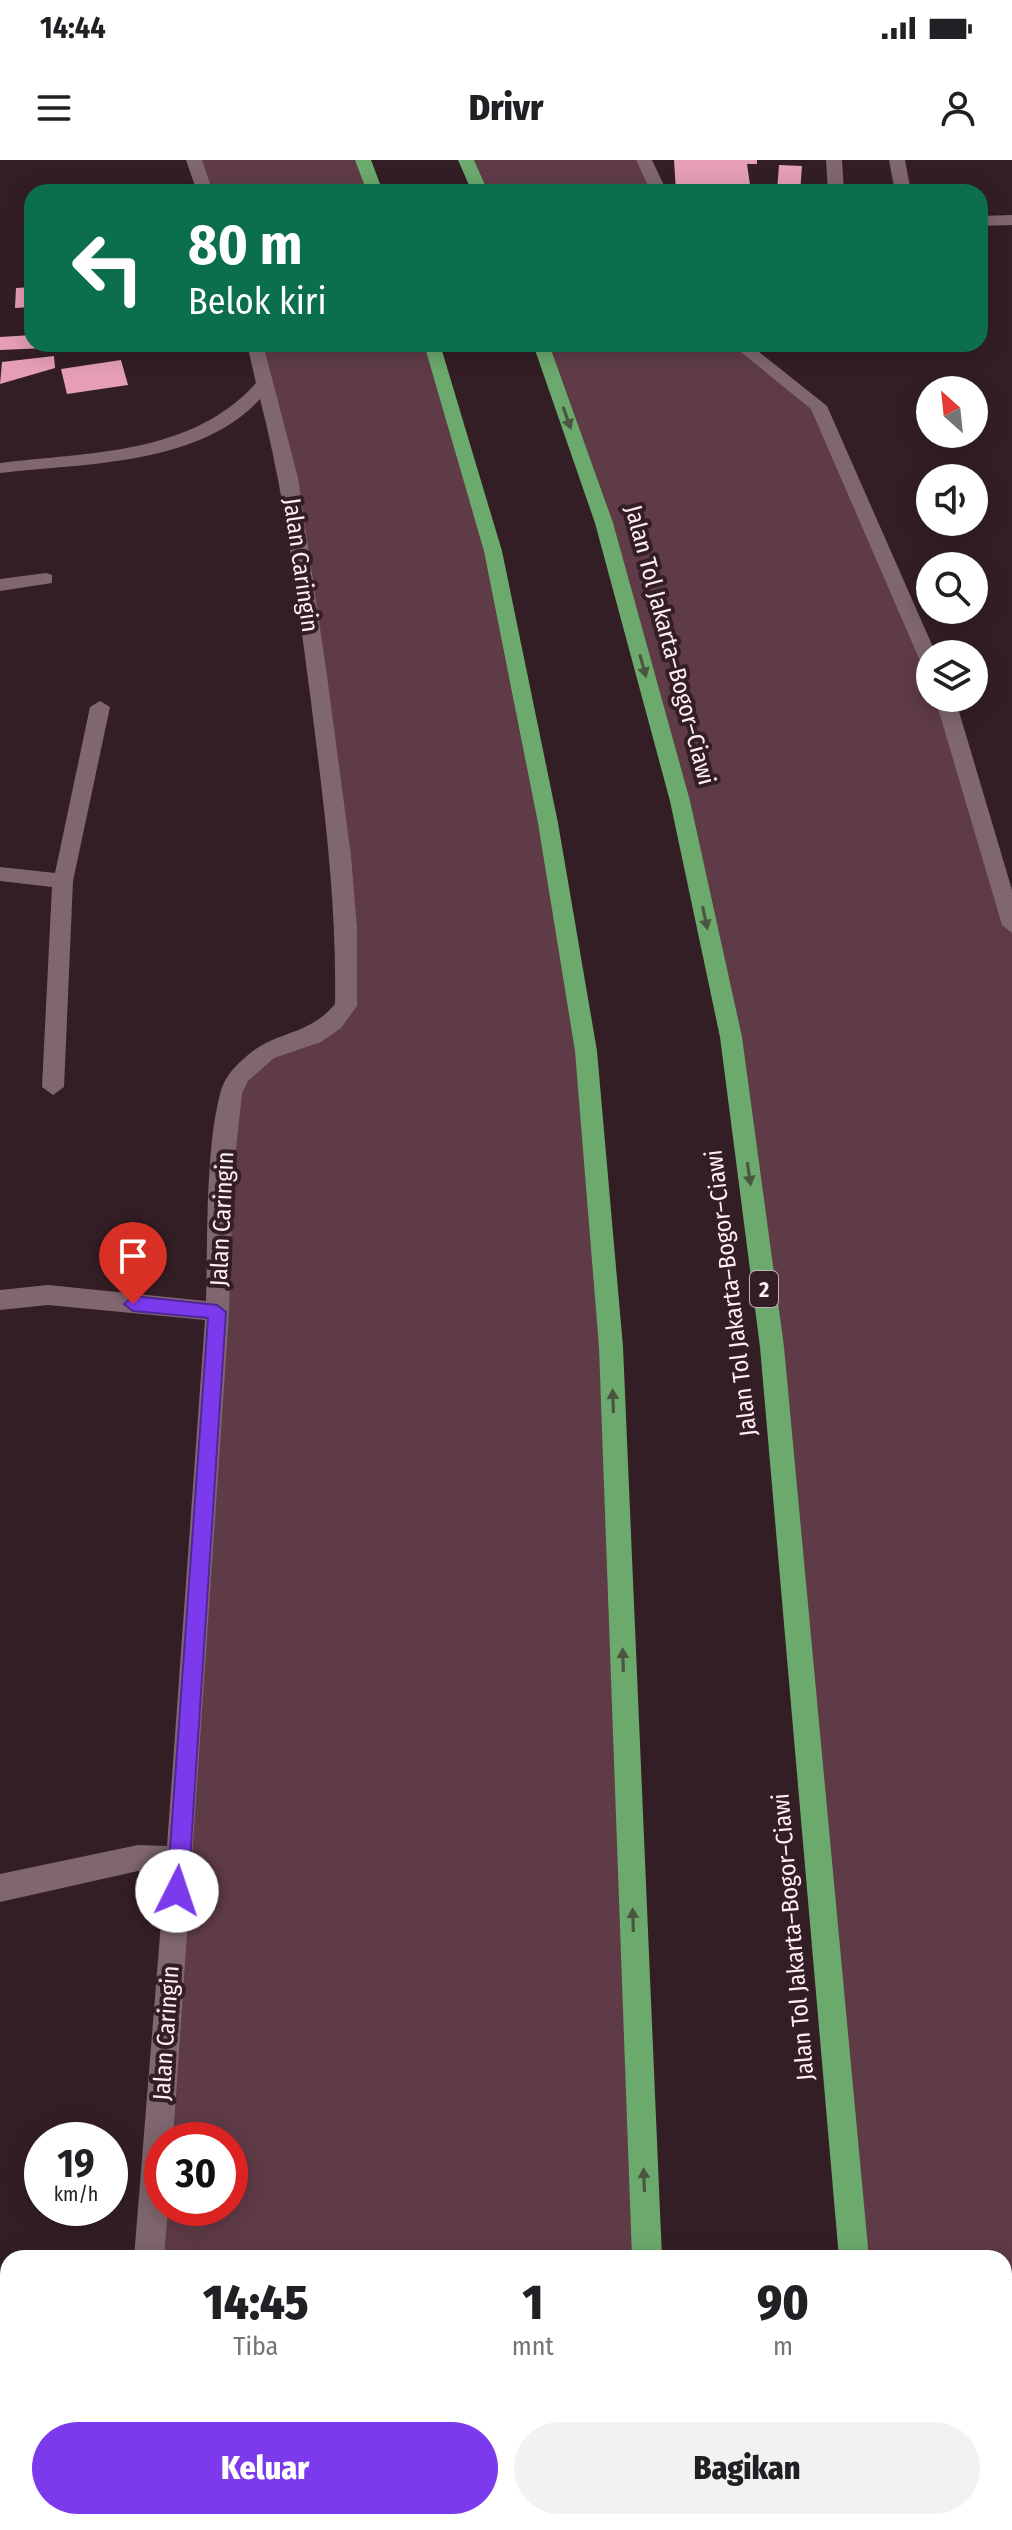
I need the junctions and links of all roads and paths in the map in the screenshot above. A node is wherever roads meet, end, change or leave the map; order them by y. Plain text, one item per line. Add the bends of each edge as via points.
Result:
1 (194, 160) edge
2 (363, 160) edge
3 (466, 160) edge
4 (644, 160) edge
5 (834, 160) edge
6 (897, 160) edge
7 (202, 184) edge
8 (372, 184) edge
9 (476, 184) edge
10 (655, 184) edge
11 (836, 184) edge
12 (902, 184) edge
13 (1012, 220) edge
14 (988, 221) edge
15 (257, 352) edge
16 (434, 352) edge
17 (544, 352) edge
18 (749, 352) edge
19 (264, 385) junction
20 (0, 468) edge
21 (46, 579) dead end
22 (0, 585) edge
23 (920, 640) edge
24 (100, 707) dead end
25 (949, 712) edge
26 (0, 874) edge
27 (63, 881) junction
28 (1012, 925) edge
29 (53, 1087) dead end
30 (0, 1300) edge
31 (217, 1312) junction
32 (180, 1860) junction
33 (0, 1888) edge
34 (150, 2250) edge
35 (647, 2250) edge
36 (853, 2250) edge

1 - 7 street
2 - 8 highway
3 - 9 highway
4 - 10 street
5 - 11 street
6 - 12 street
13 - 14 street
15 - 19 street, Jalan Caringin
35 -> 16 highway via 611,1347 586,1051 548,823 493,551
17 -> 36 highway, Jalan Tol Jakarta–Bogor–Ciawi / 2 via 604,523 680,801 731,1037 772,1347
18 - 23 street via 818,406
19 - 20 street via 232,417 192,436
19 - 31 street, Jalan Caringin via 289,478 339,841 347,929 346,1006 313,1036 266,1052 239,1076 231,1093
21 - 22 street
24 - 27 street
25 - 28 street
26 - 27 street
27 - 29 street
30 - 31 street via 48,1295
31 - 32 street, Jalan Caringin
32 - 33 street via 138,1858
32 - 34 street, Jalan Caringin

